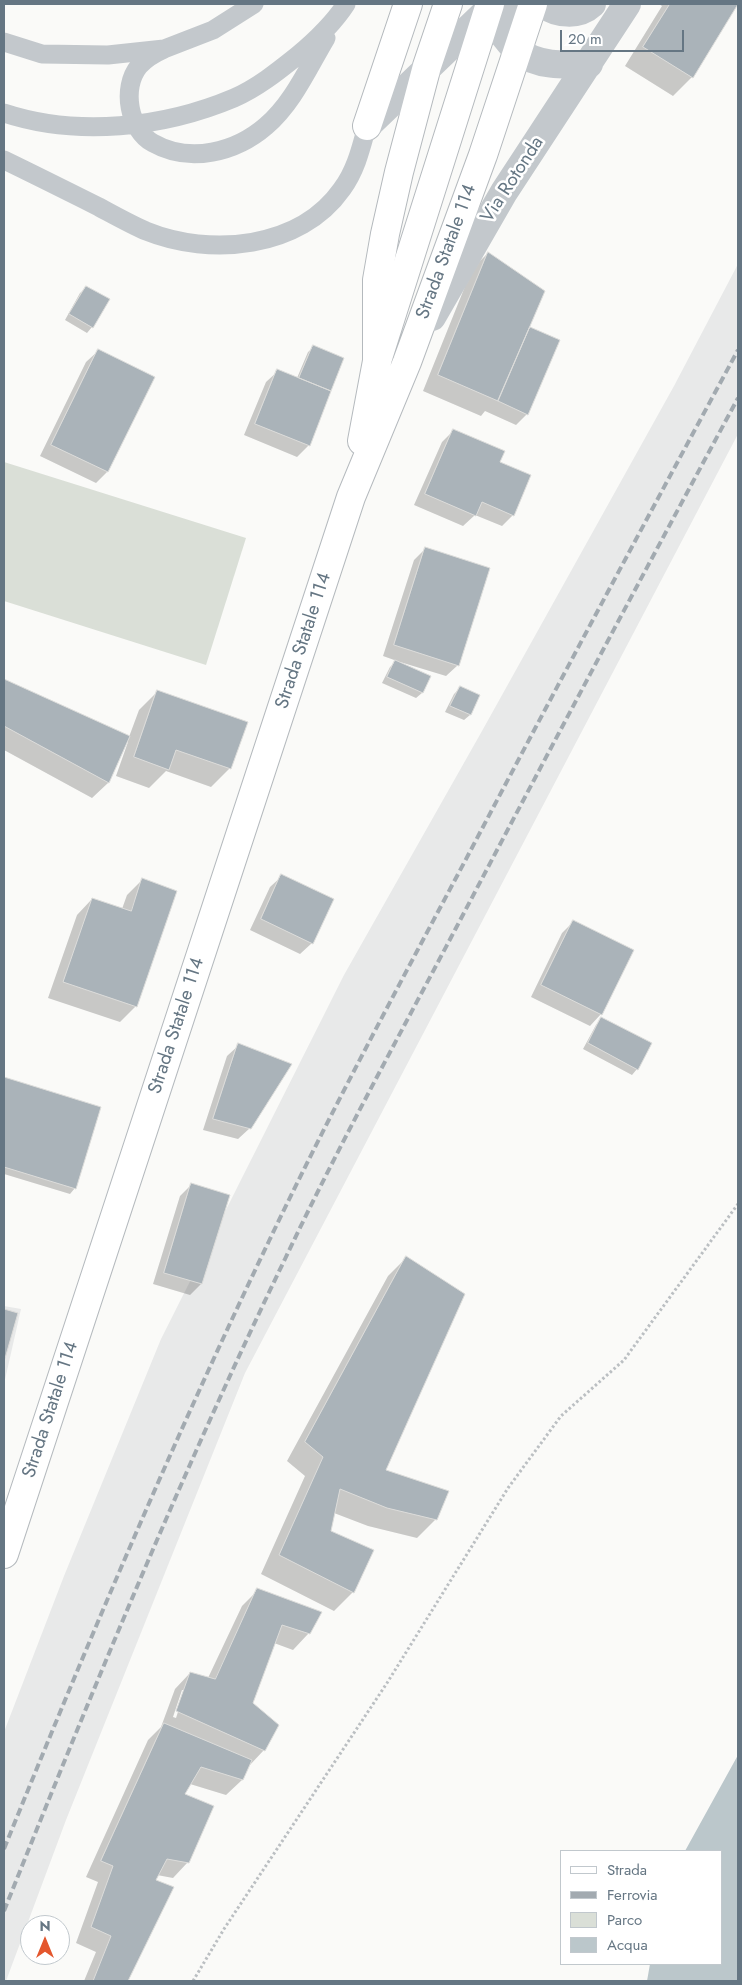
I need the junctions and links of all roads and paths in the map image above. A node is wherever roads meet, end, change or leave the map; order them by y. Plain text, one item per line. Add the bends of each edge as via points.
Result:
1 (254, 4) edge
2 (408, 4) edge
3 (448, 4) edge
4 (534, 4) edge
5 (542, 4) edge
6 (592, 4) edge
7 (627, 4) edge
8 (494, 6) edge
9 (344, 7) edge
10 (4, 42) edge
11 (164, 49) junction
12 (518, 51) junction
13 (589, 64) junction
14 (428, 66) junction
15 (4, 113) edge
16 (136, 124) junction
17 (367, 126) junction
18 (4, 160) edge
19 (377, 361) junction
20 (407, 362) junction
21 (351, 497) junction
22 (738, 1204) edge
23 (4, 1554) edge
24 (193, 1981) edge

1 - 11 lane via 213,30
2 - 17 main road
3 - 14 main road
4 - 12 main road, Strada Statale 114
5 - 6 street via 551,10 574,14
7 - 13 street, Via Rotonda
8 - 12 street via 502,34
8 - 14 street
8 - 19 main road, Strada Statale 114
9 - 16 lane via 313,43 274,75 235,98 187,115
9 - 16 lane via 290,98 267,125 245,142 222,150 174,152 152,143
10 - 11 lane via 42,54 108,56
11 - 16 lane via 138,66 132,80 129,96
12 - 13 street via 538,61 562,65
12 - 20 main road, Strada Statale 114
13 - 20 street, Via Rotonda via 504,192
14 - 17 street
14 - 19 main road via 384,234 377,280
15 - 16 lane via 31,122 78,126
17 - 18 lane via 358,159 343,188 321,213 294,229 265,240 224,245 184,243 146,231
19 - 21 main road, Strada Statale 114
20 - 21 main road, Strada Statale 114
21 - 23 main road, Strada Statale 114
22 - 24 path via 624,1360 561,1416 508,1488 387,1683

